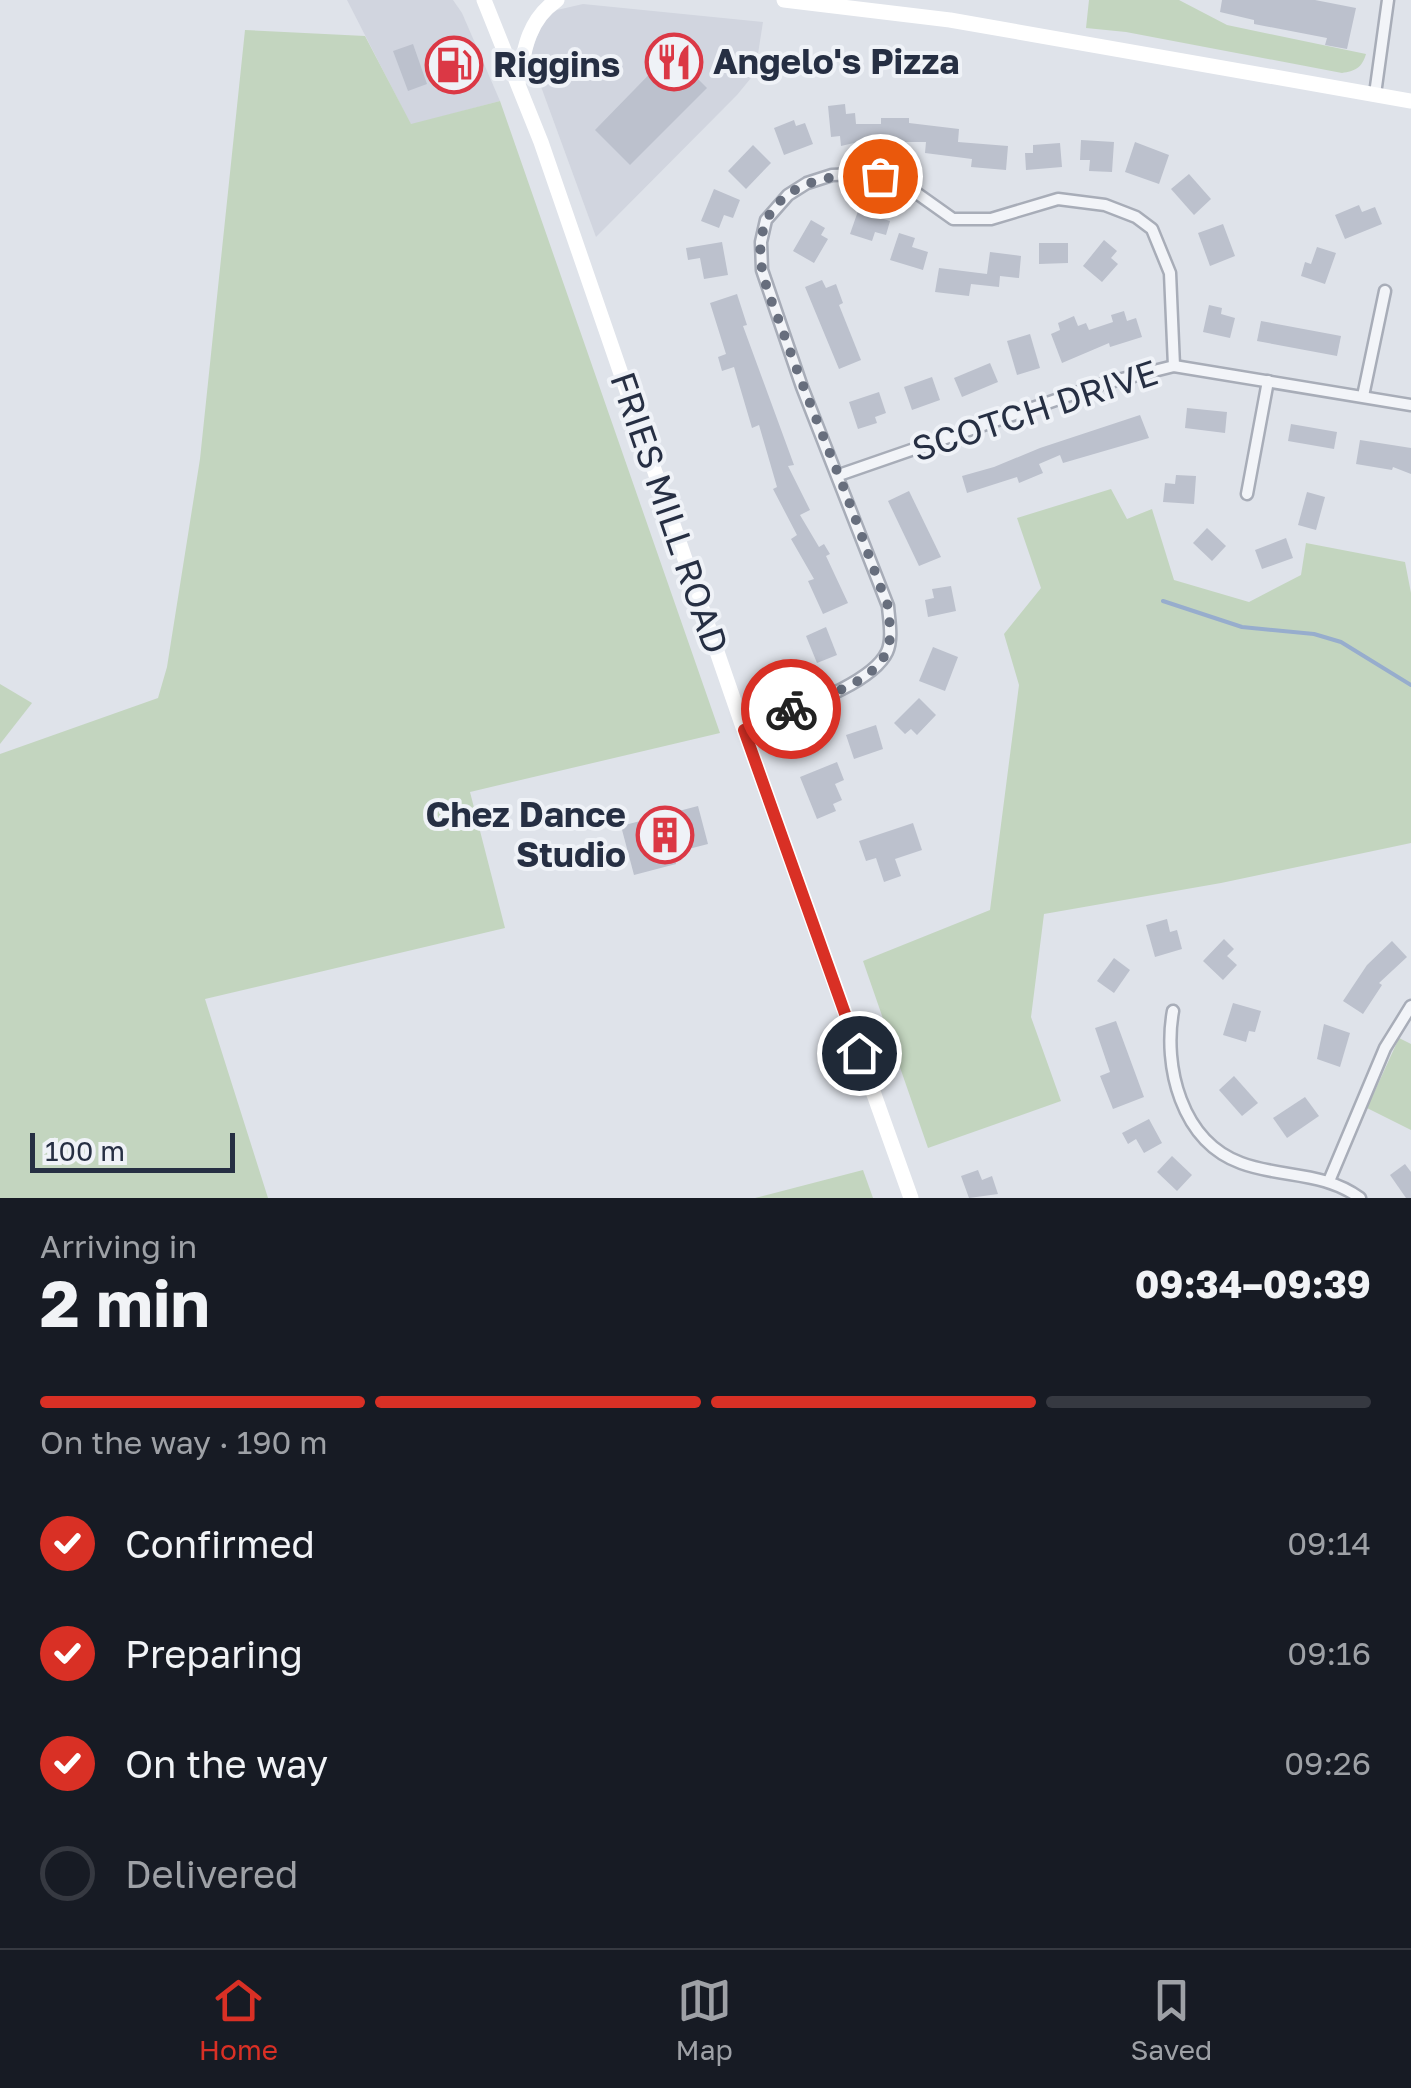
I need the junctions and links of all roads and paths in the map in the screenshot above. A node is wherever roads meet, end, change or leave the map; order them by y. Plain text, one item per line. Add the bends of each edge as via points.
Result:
1 (484, 0) edge
2 (558, 0) edge
3 (784, 0) edge
4 (1388, 0) edge
5 (518, 84) junction
6 (1375, 94) junction
7 (1411, 101) edge
8 (1385, 291) dead end
9 (1174, 366) junction
10 (1268, 381) junction
11 (1363, 396) junction
12 (1411, 405) edge
13 (838, 475) junction
14 (1247, 494) dead end
15 (744, 730) junction
16 (1411, 1006) edge
17 (1173, 1010) dead end
18 (1330, 1182) junction
19 (910, 1198) edge
20 (1360, 1198) edge

1 - 5 main road, FRIES MILL ROAD
2 - 5 main road via 538,16
3 - 6 main road via 950,20
4 - 6 street
5 - 15 main road, FRIES MILL ROAD
6 - 7 main road
8 - 11 street
9 - 10 street, SCOTCH DRIVE
9 - 13 street, SCOTCH DRIVE via 1102,384
9 - 13 street via 1170,272 1152,229 1136,217 1058,199 971,222 952,219 901,182 880,176 807,183 766,220 762,270
10 - 11 street, SCOTCH DRIVE
10 - 14 street
11 - 12 street, SCOTCH DRIVE
13 - 15 street via 888,606 888,652 851,684
15 - 19 main road, FRIES MILL ROAD
16 - 18 street via 1385,1048
17 - 18 street via 1168,1045 1174,1083 1209,1143 1239,1163
18 - 20 street

